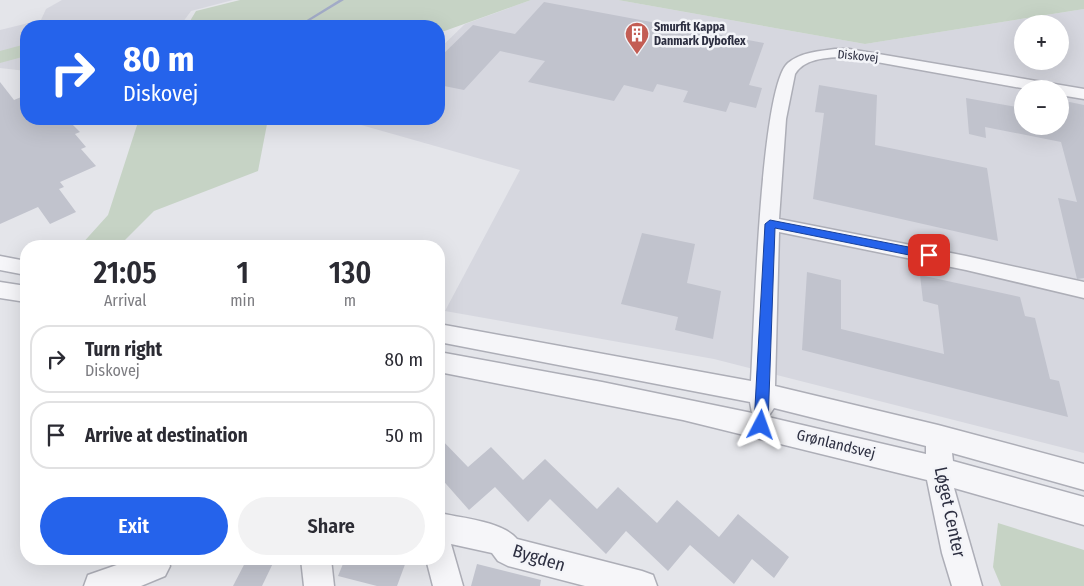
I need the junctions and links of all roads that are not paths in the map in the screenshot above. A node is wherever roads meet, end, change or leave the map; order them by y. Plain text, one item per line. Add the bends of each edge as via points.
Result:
1 (1014, 82) edge
2 (1069, 92) edge
3 (1084, 94) edge
4 (770, 224) junction
5 (0, 263) edge
6 (20, 267) edge
7 (0, 290) edge
8 (1084, 290) edge
9 (20, 293) edge
10 (445, 334) edge
11 (445, 363) edge
12 (763, 394) junction
13 (761, 425) junction
14 (938, 437) junction
15 (939, 470) junction
16 (1084, 478) edge
17 (1084, 511) edge
18 (445, 528) edge
19 (317, 565) edge
20 (443, 565) edge
21 (154, 570) edge
22 (99, 586) edge
23 (319, 586) edge
24 (448, 586) edge
25 (642, 586) edge
26 (968, 586) edge

1 - 4 street, Diskovej via 857,54 835,53 801,61 788,74 778,119
2 - 3 street
4 - 8 street
4 - 12 street, Diskovej
5 - 6 street
7 - 9 street
10 - 12 street, Grønlandsvej
11 - 13 street, Grønlandsvej
12 - 13 street, Diskovej
12 - 14 street, Grønlandsvej
13 - 15 street, Grønlandsvej
14 - 15 street, Løget Center
14 - 16 street, Grønlandsvej
15 - 17 street, Grønlandsvej
15 - 26 street, Løget Center
18 - 25 street, Bygden via 500,541 508,551
19 - 23 street
20 - 24 street
21 - 22 street

